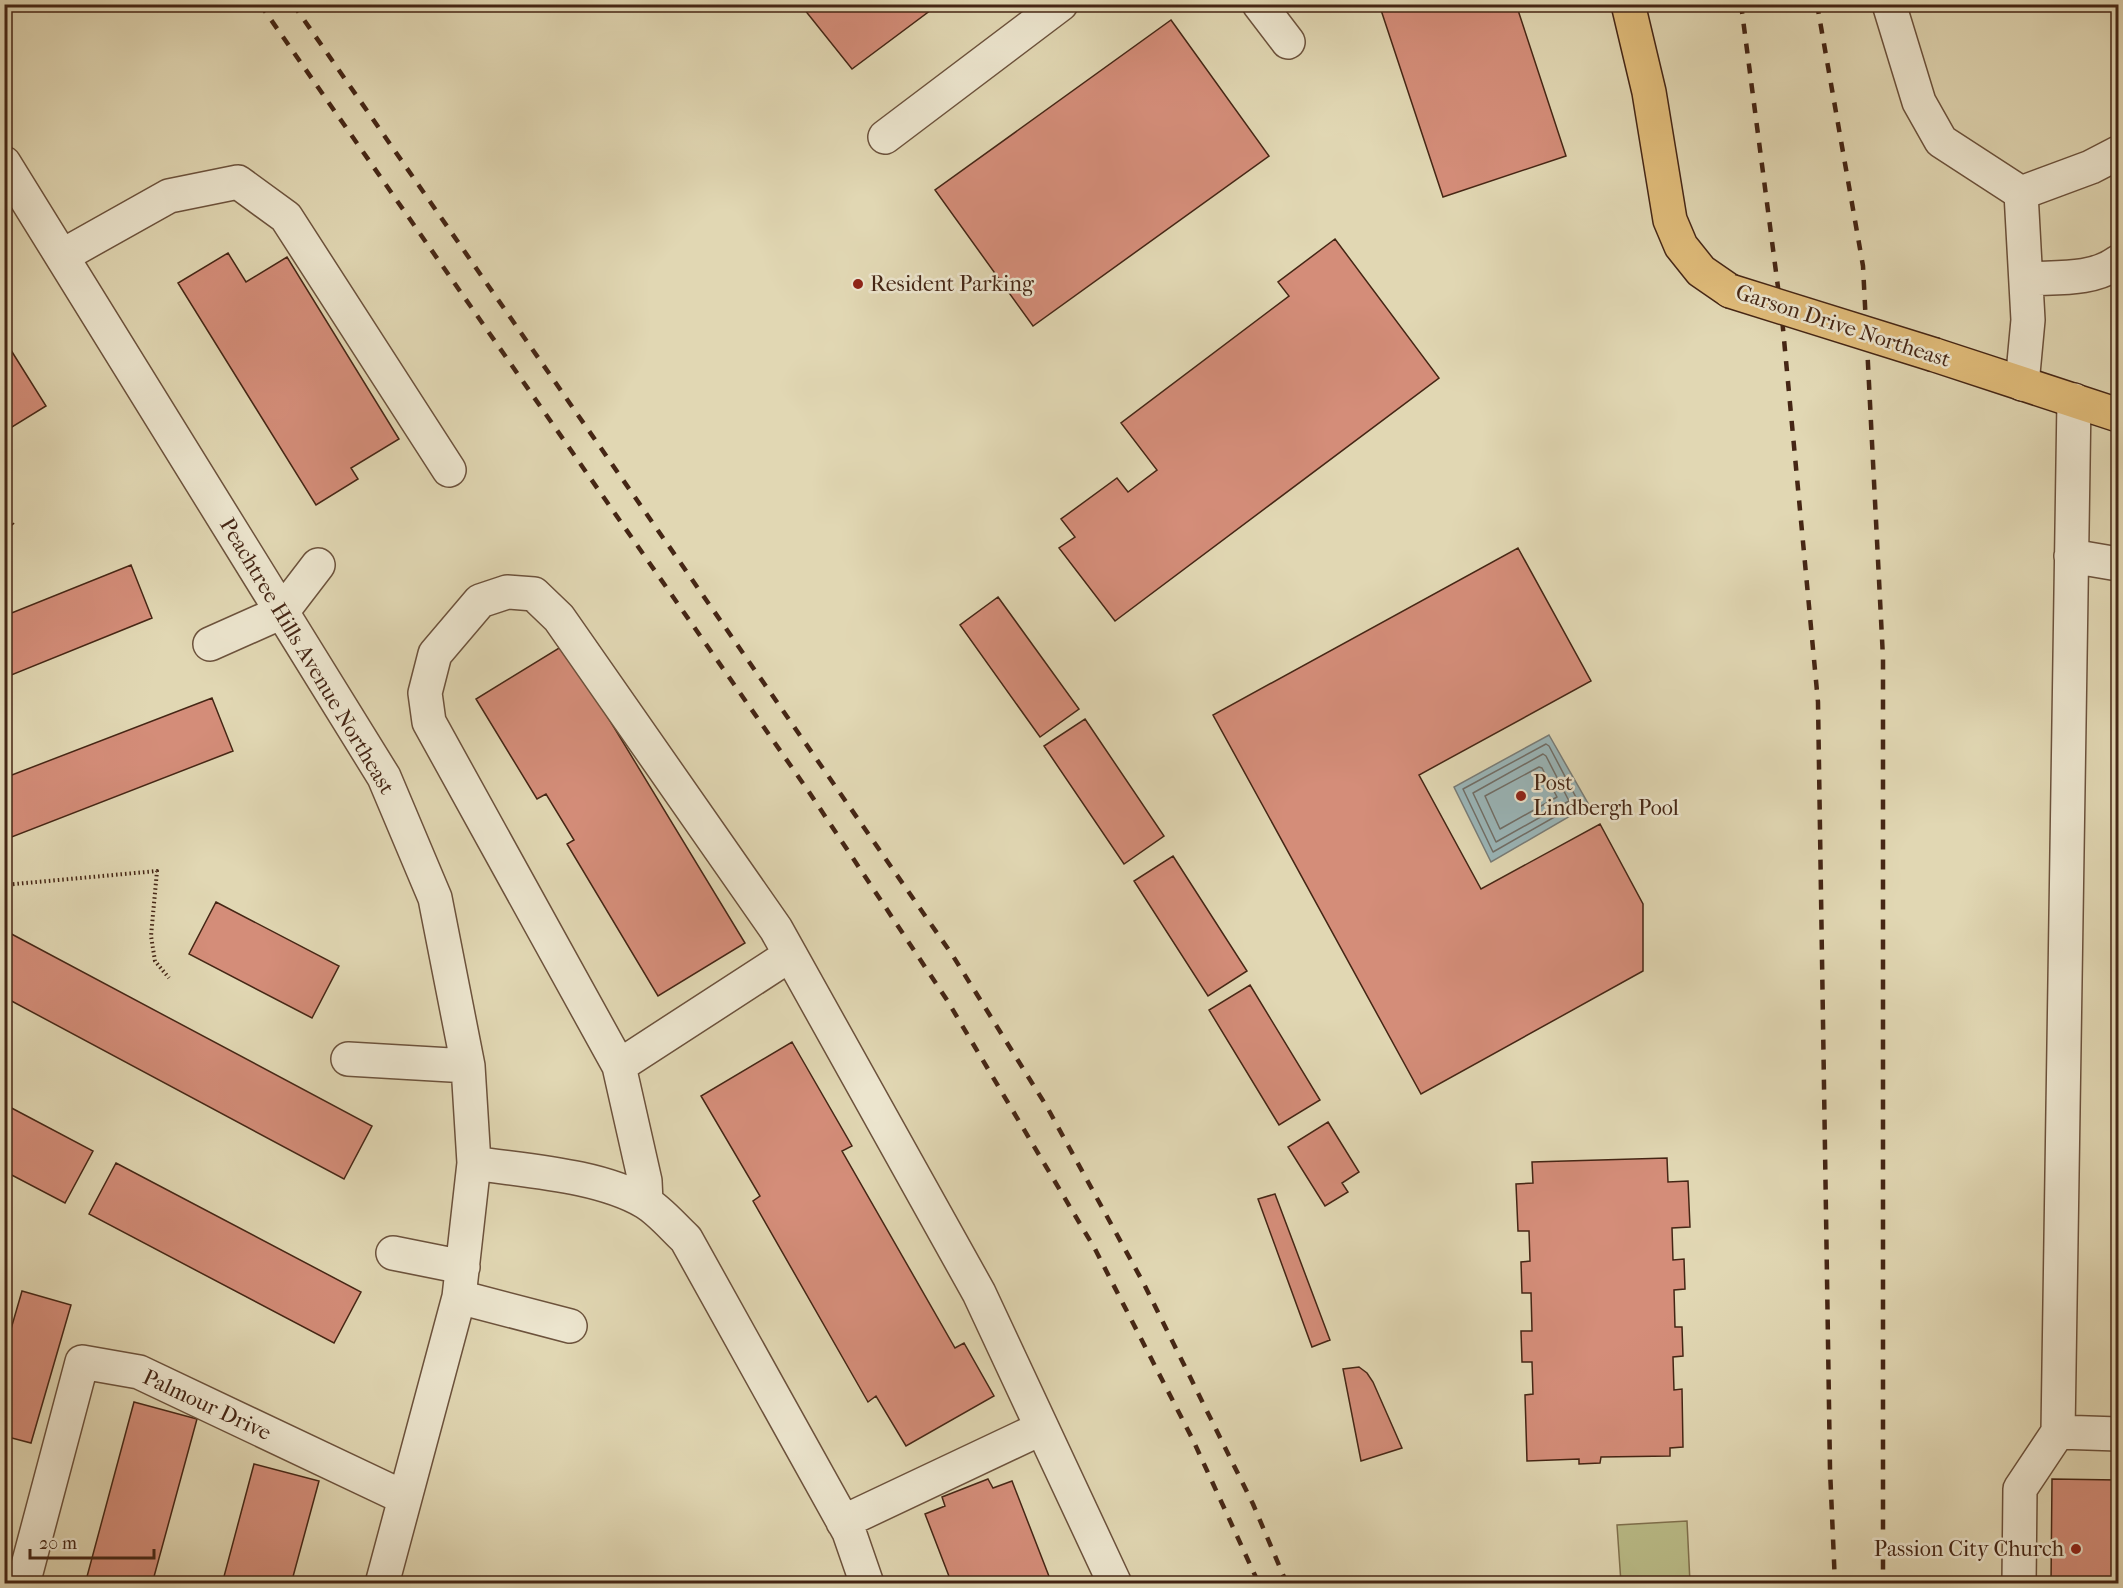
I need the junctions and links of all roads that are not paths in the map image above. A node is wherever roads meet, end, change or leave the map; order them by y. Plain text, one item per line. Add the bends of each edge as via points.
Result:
1 (1061, 4) edge
2 (1259, 4) edge
3 (1628, 4) edge
4 (1889, 4) edge
5 (1288, 42) dead end
6 (885, 137) dead end
7 (2118, 153) edge
8 (4, 163) edge
9 (2021, 193) junction
10 (62, 256) junction
11 (2118, 262) edge
12 (2026, 279) junction
13 (2022, 384) junction
14 (2074, 400) junction
15 (2118, 415) edge
16 (449, 470) dead end
17 (2071, 556) junction
18 (2118, 564) edge
19 (318, 565) dead end
20 (282, 612) junction
21 (210, 644) dead end
22 (790, 955) junction
23 (348, 1059) dead end
24 (468, 1066) junction
25 (619, 1066) junction
26 (474, 1163) junction
27 (646, 1202) junction
28 (393, 1253) dead end
29 (461, 1282) junction
30 (570, 1326) dead end
31 (1042, 1428) junction
32 (2058, 1432) junction
33 (2118, 1434) edge
34 (405, 1498) junction
35 (843, 1522) junction
36 (23, 1584) edge
37 (382, 1584) edge
38 (867, 1584) edge
39 (1115, 1584) edge
40 (2019, 1584) edge

1 - 6 street
2 - 5 street
3 - 13 main road, Garson Drive Northeast, bridge via 1649,92 1670,220 1681,246 1701,271 1730,291
4 - 9 street via 1919,102 1941,141
7 - 9 street
8 - 10 street, Peachtree Hills Avenue Northeast
9 - 12 street
10 - 16 street via 169,196 238,182 286,217
10 - 20 street, Peachtree Hills Avenue Northeast
11 - 12 street via 2089,276
12 - 13 street via 2028,320
13 - 14 main road, Garson Drive Northeast
14 - 15 main road, Garson Drive Northeast
14 - 17 street
17 - 18 street
17 - 32 street
19 - 20 street
20 - 21 street
20 - 24 street, Peachtree Hills Avenue Northeast via 384,777 435,898
22 - 25 street
22 - 25 street via 559,618 534,594 507,592 480,601 435,654 425,693 429,722
22 - 31 street via 979,1293
23 - 24 street
24 - 26 street, Peachtree Hills Avenue Northeast
25 - 27 street via 645,1180
26 - 27 street via 613,1187
26 - 29 street, Peachtree Hills Avenue Northeast
27 - 35 street via 686,1239
28 - 29 street
29 - 30 street
29 - 34 street, Peachtree Hills Avenue Northeast
31 - 35 street
31 - 39 street
32 - 33 street
32 - 40 street via 2020,1489
34 - 36 street, Palmour Drive via 139,1372 82,1362
34 - 37 street, Peachtree Hills Avenue Northeast
35 - 38 street

